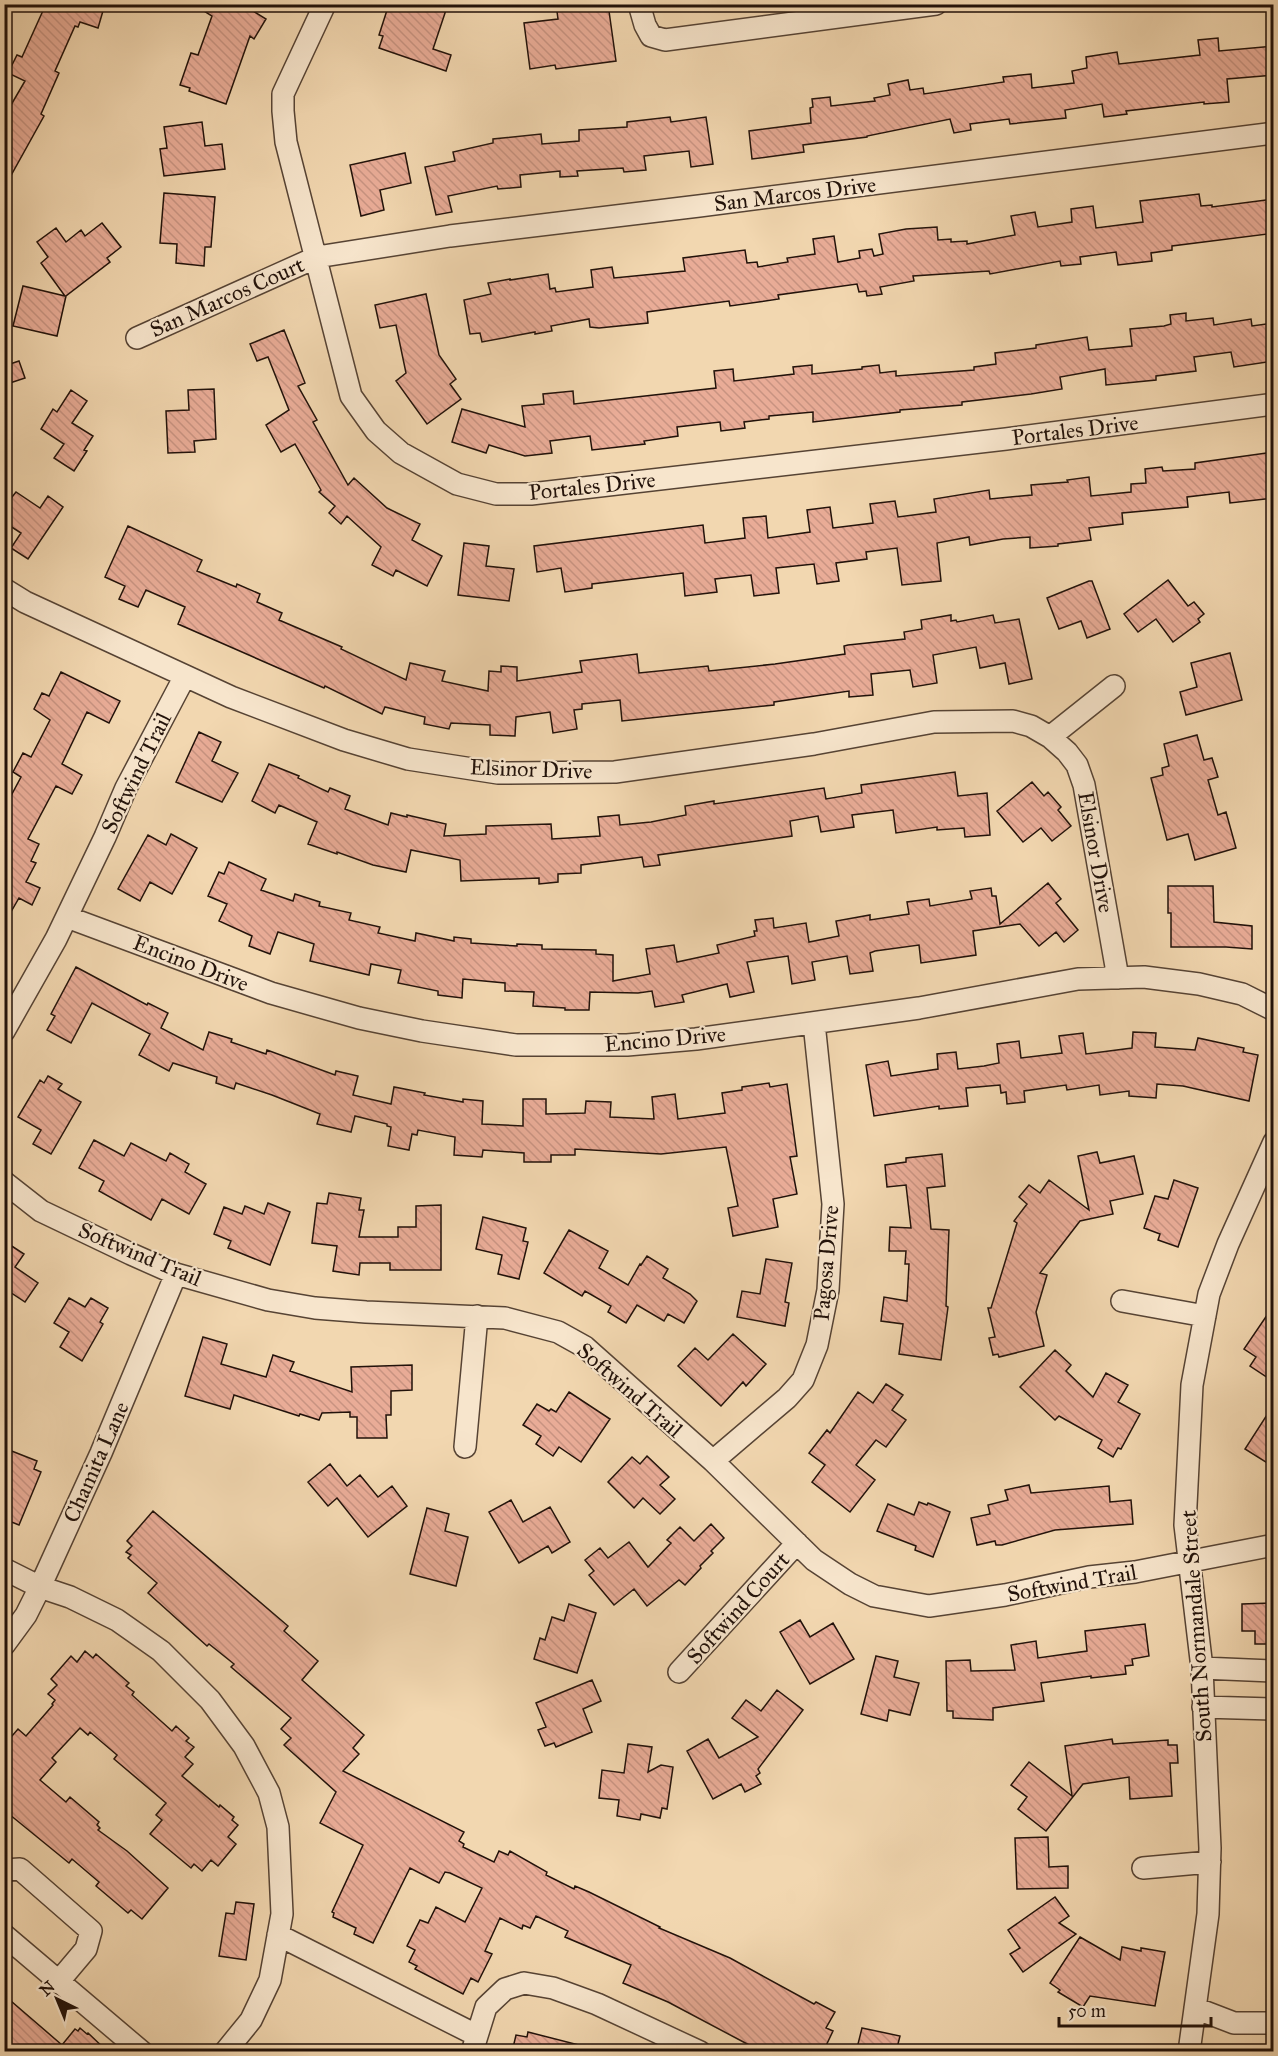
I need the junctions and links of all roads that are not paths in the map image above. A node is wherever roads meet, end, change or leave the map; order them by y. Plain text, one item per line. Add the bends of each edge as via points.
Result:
1 (325, 4) edge
2 (639, 4) edge
3 (936, 4) edge
4 (1274, 133) edge
5 (317, 257) junction
6 (137, 338) dead end
7 (1274, 404) edge
8 (4, 589) edge
9 (185, 676) junction
10 (1114, 686) dead end
11 (1050, 737) junction
12 (67, 917) junction
13 (1118, 978) junction
14 (1274, 1010) edge
15 (814, 1023) junction
16 (4, 1031) edge
17 (1274, 1142) edge
18 (4, 1182) edge
19 (176, 1274) junction
20 (1122, 1301) dead end
21 (477, 1316) junction
22 (1205, 1316) junction
23 (465, 1447) dead end
24 (713, 1461) junction
25 (796, 1543) junction
26 (1274, 1545) edge
27 (1189, 1562) junction
28 (11, 1572) edge
29 (40, 1587) junction
30 (4, 1645) edge
31 (1202, 1668) junction
32 (1274, 1671) edge
33 (678, 1672) dead end
34 (1203, 1707) junction
35 (1274, 1709) edge
36 (1210, 1862) junction
37 (1143, 1868) dead end
38 (4, 1870) edge
39 (4, 1935) edge
40 (278, 1935) junction
41 (59, 1981) junction
42 (1195, 2008) junction
43 (1274, 2023) edge
44 (474, 2043) edge
45 (142, 2052) edge
46 (225, 2052) edge
47 (700, 2052) edge
48 (1189, 2052) edge

1 - 5 street, Portales Drive via 283,94 286,142
2 - 3 street via 651,36 665,40
4 - 5 street, San Marcos Drive via 450,236
5 - 6 street, San Marcos Court
5 - 7 street, Portales Drive via 351,396 376,431 401,453 457,484 496,494 543,493
8 - 9 street, Elsinor Drive
9 - 11 street, Elsinor Drive via 344,740 408,759 498,773 615,772 814,744 934,722 1013,721
9 - 12 street, Softwind Trail via 126,788
10 - 11 street
11 - 13 street, Elsinor Drive via 1077,765 1084,785
12 - 15 street, Encino Drive via 271,993 359,1018 516,1045 627,1046
12 - 16 street, Softwind Trail
13 - 14 street, Encino Drive via 1198,984 1242,994
13 - 15 street, Encino Drive via 1078,979
15 - 24 street, Pagosa Drive via 833,1204 828,1290 817,1345 803,1380 787,1398
17 - 22 street, South Normandale Street via 1228,1244
18 - 19 street, Softwind Trail via 41,1211
19 - 21 street, Softwind Trail via 268,1300 315,1308
19 - 29 street, Chamita Lane
20 - 22 street
21 - 23 street
21 - 24 street, Softwind Trail via 505,1318 558,1332 585,1347
22 - 27 street, South Normandale Street via 1192,1385 1185,1525
24 - 25 street, Softwind Trail
25 - 27 street, Softwind Trail via 814,1560 874,1596 929,1606
25 - 33 street, Softwind Court
26 - 27 street, Softwind Trail
27 - 31 street, South Normandale Street
28 - 29 street
29 - 30 street, Chamita Lane
29 - 40 street via 117,1620 161,1651 210,1700 244,1746 269,1793 278,1827 282,1914
31 - 32 street
31 - 34 street, South Normandale Street
34 - 35 street
34 - 36 street, South Normandale Street
36 - 37 street
36 - 42 street, South Normandale Street via 1208,1914
38 - 41 street via 20,1869 91,1931 86,1949
39 - 41 street
40 - 44 street
40 - 46 street via 270,1980 251,2020
41 - 45 street
42 - 43 street via 1234,2024
42 - 48 street, South Normandale Street
44 - 47 street via 486,2007 505,1989 524,1983 553,1988 597,2004

